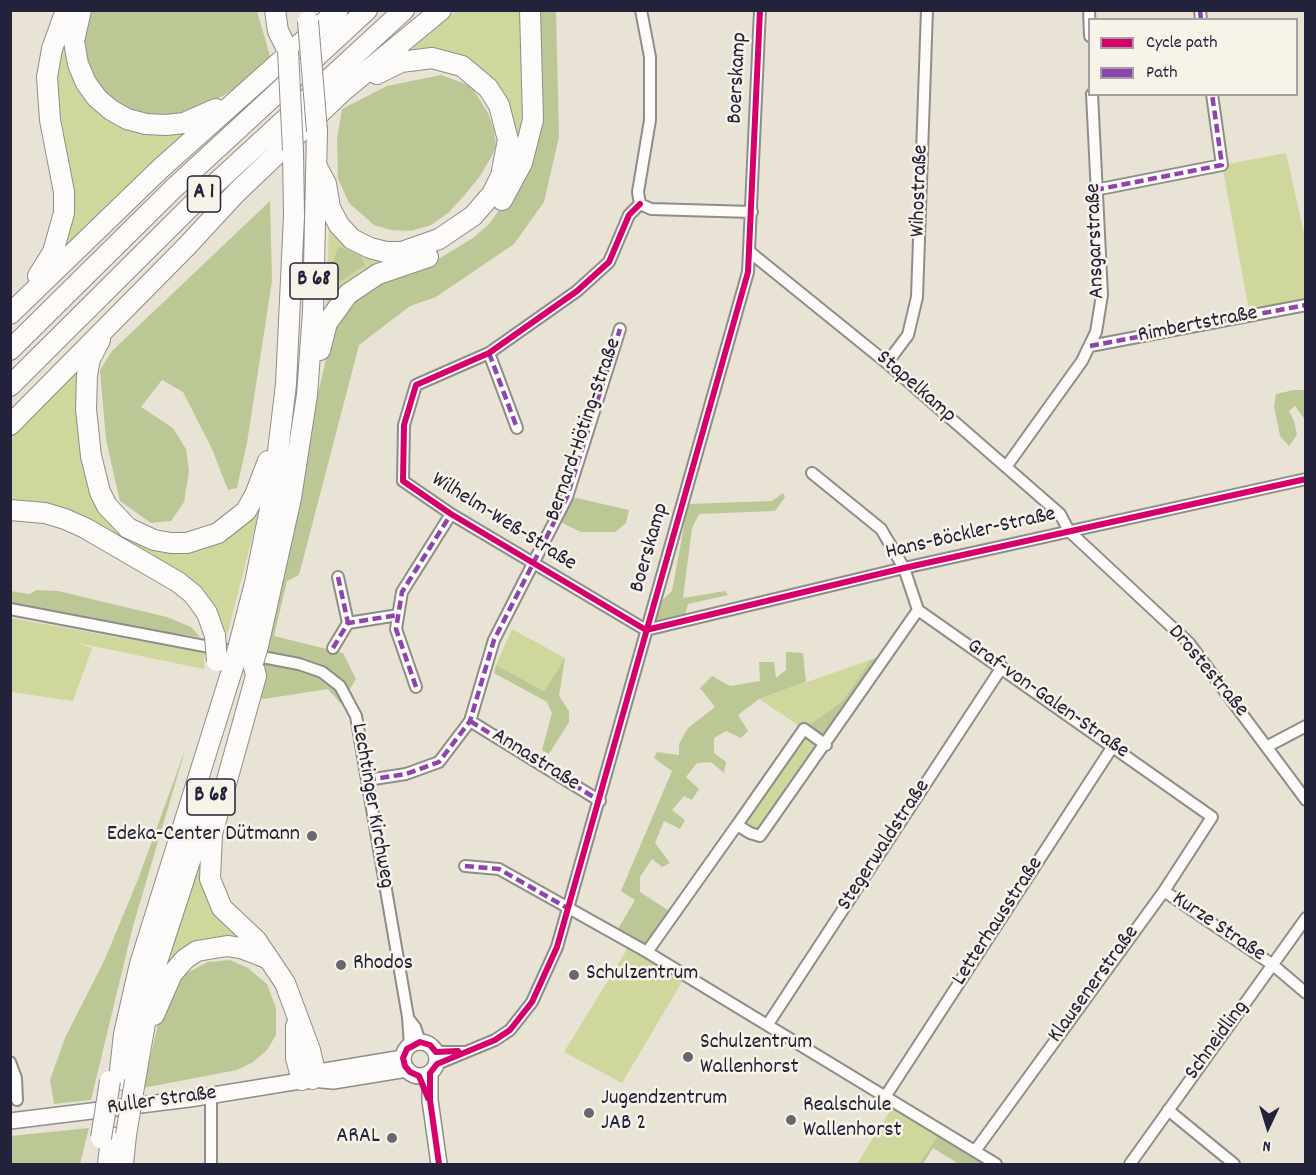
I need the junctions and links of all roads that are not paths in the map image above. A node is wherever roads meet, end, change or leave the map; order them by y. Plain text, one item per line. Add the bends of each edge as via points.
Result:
1 (66, 10) edge
2 (81, 10) edge
3 (275, 10) edge
4 (283, 10) edge
5 (338, 10) edge
6 (367, 10) edge
7 (404, 10) edge
8 (441, 10) edge
9 (530, 10) edge
10 (641, 10) edge
11 (760, 10) edge
12 (927, 10) edge
13 (307, 16) edge
14 (287, 46) junction
15 (250, 91) junction
16 (343, 91) junction
17 (1092, 96) edge
18 (1212, 96) edge
19 (317, 167) junction
20 (1095, 190) junction
21 (640, 204) junction
22 (752, 212) junction
23 (751, 254) junction
24 (27, 297) junction
25 (1305, 305) edge
26 (10, 314) edge
27 (113, 319) junction
28 (620, 329) dead end
29 (1090, 346) junction
30 (10, 350) edge
31 (489, 353) junction
32 (887, 363) junction
33 (286, 384) junction
34 (10, 386) edge
35 (307, 395) junction
36 (10, 425) edge
37 (517, 428) dead end
38 (1006, 467) junction
39 (812, 473) dead end
40 (1305, 479) edge
41 (10, 510) edge
42 (451, 514) junction
43 (1069, 531) junction
44 (535, 564) junction
45 (904, 568) junction
46 (338, 577) dead end
47 (10, 609) edge
48 (918, 610) junction
49 (398, 615) junction
50 (348, 623) junction
51 (646, 630) junction
52 (333, 648) dead end
53 (244, 659) junction
54 (1002, 667) junction
55 (416, 687) dead end
56 (470, 721) junction
57 (1305, 726) edge
58 (826, 746) junction
59 (1113, 746) junction
60 (1268, 746) junction
61 (367, 780) junction
62 (1305, 800) edge
63 (600, 801) junction
64 (1212, 817) joint
65 (736, 825) junction
66 (465, 866) dead end
67 (1164, 891) junction
68 (569, 909) junction
69 (1305, 918) edge
70 (647, 952) junction
71 (271, 960) junction
72 (1272, 965) junction
73 (1305, 993) edge
74 (768, 1024) junction
75 (138, 1056) junction
76 (420, 1060) junction
77 (10, 1062) edge
78 (307, 1079) junction
79 (121, 1081) junction
80 (211, 1096) junction
81 (885, 1097) junction
82 (16, 1100) dead end
83 (1168, 1110) junction
84 (10, 1121) edge
85 (113, 1137) junction
86 (975, 1151) junction
87 (96, 1164) edge
88 (108, 1164) edge
89 (123, 1164) edge
90 (211, 1164) edge
91 (439, 1164) edge
92 (995, 1164) edge
93 (1130, 1164) edge
94 (1234, 1164) edge

1 - 24 highway via 47,77 64,213 53,252
2 - 15 highway via 74,41 86,83 97,98 128,119 146,124 184,123
3 - 14 highway via 278,31
4 - 14 highway, B 68
5 - 15 highway
6 - 30 highway, A 1 via 174,188
7 - 34 highway, A 1 via 192,205
8 - 16 highway
9 - 35 highway via 533,120 522,163 511,186 493,213 471,235 431,256 378,274 348,294 327,323 314,386
10 - 21 street via 650,57 650,120 638,192
11 - 22 street, Boerskamp
12 - 32 street, Wihostraße via 917,297 908,335
13 - 19 highway, B 68, bridge
14 - 33 highway, B 68, bridge via 294,216
15 - 24 highway via 160,169
16 - 19 highway via 355,88 386,68 416,58 440,59 462,66 488,88 499,105 508,140 501,176 492,194 457,229 420,248 386,252 352,239 339,225
16 - 27 highway
17 - 20 street, Ansgarstraße
18 - 20 street via 1222,165
19 - 35 highway, B 68
20 - 29 street, Ansgarstraße via 1102,295
21 - 22 street via 651,209
21 - 31 street, Wilhelm-Weß-Straße via 629,215 609,262 577,291
22 - 23 street, Boerskamp
23 - 32 street, Stapelkamp
23 - 51 street, Boerskamp
24 - 26 highway
25 - 29 street, Rimbertstraße
27 - 33 highway via 90,359 87,375 91,456 107,506 128,528 141,535 171,543 204,539 233,524 246,511 267,468 278,397
27 - 36 highway
28 - 44 street, Bernard-Höting-Straße via 567,497
29 - 38 street, Ansgarstraße
31 - 37 street
31 - 42 street, Wilhelm-Weß-Straße via 416,385 404,425 403,481
32 - 38 street, Stapelkamp
33 - 53 highway, B 68 via 273,494
35 - 53 highway, B 68 via 291,498
38 - 43 street, Stapelkamp via 1060,514
39 - 45 street via 881,529
40 - 43 street, Hans-Böckler-Straße
41 - 53 highway, bridge via 65,519 178,582 193,594 207,614 215,636
42 - 44 street, Wilhelm-Weß-Straße
42 - 49 street via 402,592
43 - 45 street, Hans-Böckler-Straße
43 - 60 street, Drostestraße via 1189,644
44 - 51 street, Wilhelm-Weß-Straße
44 - 56 street, Bernard-Höting-Straße via 494,640
45 - 48 street
45 - 51 street, Hans-Böckler-Straße
46 - 50 street
47 - 61 street, Lechtinger Kirchweg via 299,664 322,672 340,686 356,716
48 - 54 street, Graf-von-Galen-Straße
48 - 58 street
49 - 50 street
49 - 55 street via 396,629
50 - 52 street
51 - 63 street, Boerskamp
53 - 71 highway via 256,676 212,834 210,879 222,908
53 - 75 highway, B 68 via 154,971
53 - 79 highway, B 68 via 152,921 124,1034 116,1042
54 - 59 street, Graf-von-Galen-Straße
54 - 74 street, Stegerwaldstraße
56 - 61 street via 439,762 406,774
56 - 63 street, Annastraße
57 - 60 street
58 - 65 street via 760,836
58 - 65 street via 804,729
59 - 64 street, Graf-von-Galen-Straße
59 - 81 street, Letterhausstraße
60 - 62 street, Drostestraße
61 - 76 street, Lechtinger Kirchweg via 408,1017
63 - 68 street, Boerskamp
64 - 67 street, Klausenerstraße
65 - 70 street
66 - 68 street via 499,869
67 - 72 street, Kurze Straße
67 - 86 street, Klausenerstraße
68 - 70 street
68 - 76 street, Boerskamp via 557,947 521,1018 495,1040 467,1052
69 - 72 street, Schneidling
70 - 74 street
71 - 75 highway via 226,946 204,949 185,959 159,1000 147,1043
71 - 78 highway via 285,983 310,1050 314,1067
72 - 73 street, Kurze Straße
72 - 83 street, Schneidling
74 - 81 street
75 - 79 highway, B 68
76 - 78 main road, Ruller Straße via 333,1081
76 - 91 main road
77 - 82 street via 16,1078
78 - 80 main road, Ruller Straße
79 - 85 highway, bridge
80 - 84 main road, Ruller Straße
80 - 90 street
81 - 86 street
83 - 93 street, Schneidling
83 - 94 street
85 - 87 highway
85 - 88 highway
85 - 89 highway
86 - 92 street

